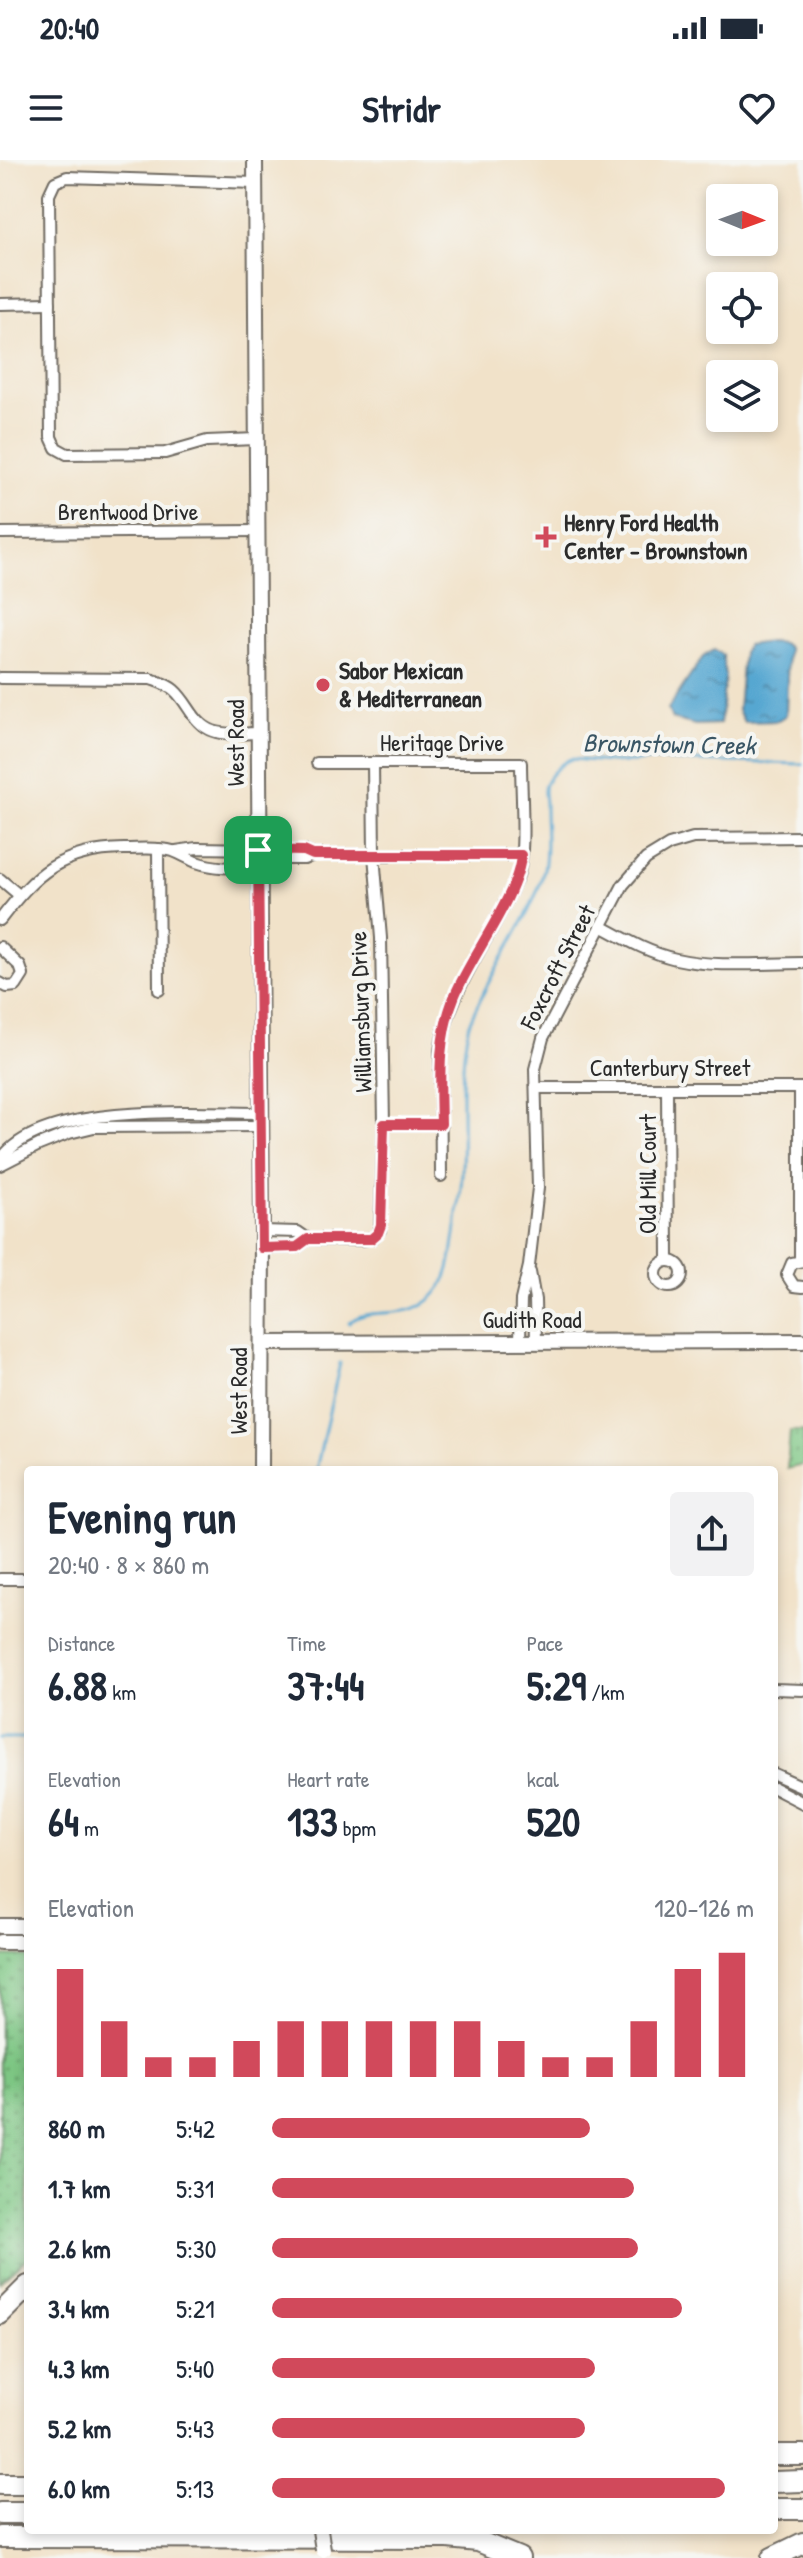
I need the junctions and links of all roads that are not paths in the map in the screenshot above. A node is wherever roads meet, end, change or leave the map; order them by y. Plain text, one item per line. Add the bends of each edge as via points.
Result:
1 (255, 160) edge
2 (255, 183) junction
3 (50, 303) junction
4 (0, 304) edge
5 (256, 439) junction
6 (257, 531) junction
7 (0, 533) edge
8 (0, 678) edge
9 (258, 733) junction
10 (317, 763) dead end
11 (373, 763) junction
12 (803, 837) edge
13 (158, 849) junction
14 (174, 852) junction
15 (374, 855) junction
16 (521, 855) junction
17 (258, 856) junction
18 (0, 879) edge
19 (19, 895) junction
20 (0, 920) edge
21 (601, 926) junction
22 (0, 947) edge
23 (803, 963) edge
24 (0, 983) edge
25 (159, 990) dead end
26 (536, 1088) junction
27 (667, 1088) junction
28 (801, 1088) edge
29 (140, 1114) junction
30 (261, 1119) junction
31 (384, 1124) junction
32 (441, 1124) junction
33 (140, 1126) junction
34 (0, 1163) edge
35 (441, 1176) dead end
36 (262, 1231) junction
37 (308, 1239) junction
38 (262, 1248) junction
39 (668, 1260) dead end
40 (802, 1260) edge
41 (529, 1266) junction
42 (803, 1287) edge
43 (520, 1341) junction
44 (536, 1341) junction
45 (803, 1341) edge
46 (262, 1343) junction
47 (261, 1466) edge
48 (0, 1579) edge
49 (24, 1579) edge
50 (778, 1689) edge
51 (803, 1690) edge
52 (778, 1776) edge
53 (803, 1787) edge
54 (778, 1790) edge
55 (803, 1803) edge
56 (0, 1926) edge
57 (24, 1926) edge
58 (0, 1942) edge
59 (24, 1942) edge
60 (24, 2290) edge
61 (0, 2314) edge
62 (778, 2455) edge
63 (803, 2455) edge
64 (803, 2481) edge
65 (778, 2482) edge
66 (0, 2484) edge
67 (24, 2484) edge
68 (778, 2509) edge
69 (803, 2509) edge
70 (0, 2513) edge
71 (24, 2513) edge
72 (320, 2534) edge
73 (0, 2537) edge
74 (803, 2543) edge
75 (323, 2554) edge
76 (519, 2558) edge
77 (772, 2558) edge

1 - 2 main road, West Road
2 - 3 street via 61,178 51,187
2 - 5 main road, West Road
3 - 4 street
3 - 5 street via 51,437 56,448 67,454 153,454 207,441
5 - 6 main road, West Road
6 - 7 street, Brentwood Drive
6 - 9 main road, West Road
8 - 9 street via 151,679 175,691 209,730
9 - 17 main road, West Road
10 - 11 street, Heritage Drive
11 - 15 street, Williamsburg Drive
11 - 16 street, Heritage Drive via 521,763
12 - 21 street, Foxcroft Street via 706,837 669,845 629,876
13 - 14 street
13 - 19 street via 75,855 44,871
13 - 25 street
14 - 17 street via 197,848
14 - 17 street via 231,868
15 - 16 street
15 - 17 street via 304,851
15 - 31 street, Williamsburg Drive
16 - 32 street, Heritage Drive via 517,876 448,1012 440,1051
17 - 30 main road, West Road
18 - 19 street
19 - 20 street
21 - 23 street via 675,959
21 - 26 street, Foxcroft Street via 543,1038
22 - 24 street via 23,975 16,986
26 - 27 street, Canterbury Street
26 - 41 street, Foxcroft Street via 538,1188
27 - 28 street, Canterbury Street
27 - 39 street, Old Mill Court
28 - 40 street
29 - 30 street
29 - 33 street
29 - 34 street via 95,1115 45,1128 7,1150
30 - 33 street
30 - 36 main road, West Road
31 - 32 street
31 - 37 street, Williamsburg Drive via 378,1233 368,1240
32 - 35 street, Heritage Drive
33 - 34 street via 69,1133
36 - 37 street, Williamsburg Drive via 298,1232
36 - 38 main road, West Road
37 - 38 street, Williamsburg Drive via 297,1247
38 - 46 main road, West Road
40 - 42 street via 792,1263 787,1275 794,1286
41 - 43 street, Foxcroft Street
41 - 44 street, Foxcroft Street
43 - 44 main road, Gudith Road
43 - 46 main road, Gudith Road
44 - 45 main road, Gudith Road
46 - 47 main road, West Road
48 - 49 street
50 - 51 street
52 - 53 street
54 - 55 street
56 - 57 main road
58 - 59 main road
60 - 61 highway
62 - 63 highway
64 - 65 highway
66 - 67 highway
68 - 69 highway
70 - 71 highway
72 - 75 main road, bridge
73 - 76 highway via 448,2538 478,2541
74 - 77 highway

